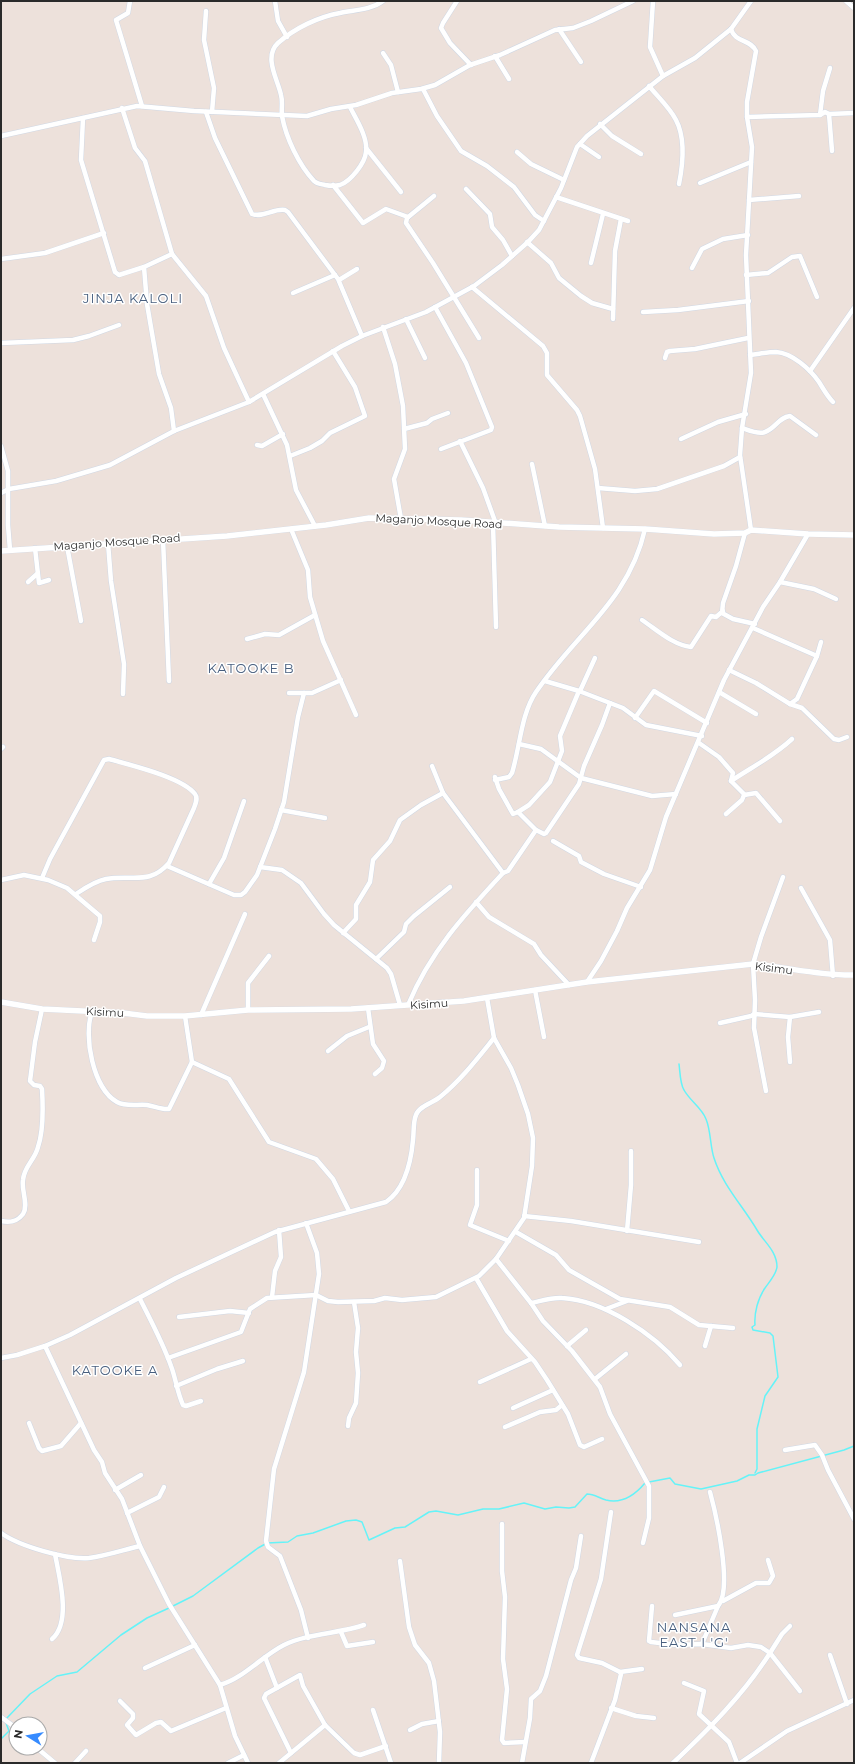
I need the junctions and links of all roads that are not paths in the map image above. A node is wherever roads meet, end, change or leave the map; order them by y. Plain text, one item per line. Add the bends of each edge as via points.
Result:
1 (130, 1) edge
2 (275, 1) edge
3 (383, 1) edge
4 (457, 1) edge
5 (633, 1) edge
6 (652, 1) edge
7 (751, 1) edge
8 (846, 1) edge
9 (854, 8) edge
10 (206, 11) dead end
11 (560, 29) junction
12 (731, 29) junction
13 (287, 37) junction
14 (383, 53) dead end
15 (495, 56) junction
16 (581, 62) dead end
17 (471, 65) junction
18 (830, 68) dead end
19 (663, 76) junction
20 (509, 79) dead end
21 (649, 86) junction
22 (423, 89) junction
23 (398, 92) junction
24 (142, 106) junction
25 (350, 106) junction
26 (122, 108) junction
27 (206, 112) junction
28 (212, 112) junction
29 (854, 113) edge
30 (829, 114) junction
31 (820, 115) junction
32 (282, 116) junction
33 (747, 117) junction
34 (83, 118) junction
35 (600, 124) junction
36 (1, 136) edge
37 (580, 144) junction
38 (366, 148) junction
39 (832, 151) dead end
40 (517, 152) dead end
41 (641, 154) dead end
42 (599, 156) dead end
43 (751, 162) junction
44 (564, 180) junction
45 (700, 183) dead end
46 (679, 184) dead end
47 (333, 185) junction
48 (466, 189) dead end
49 (401, 192) dead end
50 (434, 196) dead end
51 (799, 196) dead end
52 (556, 197) junction
53 (748, 200) junction
54 (603, 214) junction
55 (408, 217) junction
56 (621, 219) junction
57 (544, 221) junction
58 (628, 221) dead end
59 (104, 233) junction
60 (748, 234) junction
61 (528, 242) junction
62 (172, 254) junction
63 (512, 256) junction
64 (1, 259) edge
65 (591, 264) dead end
66 (144, 267) junction
67 (692, 268) dead end
68 (357, 269) dead end
69 (335, 275) junction
70 (746, 275) junction
71 (339, 280) junction
72 (472, 287) junction
73 (293, 293) dead end
74 (817, 297) dead end
75 (453, 298) junction
76 (749, 301) junction
77 (435, 307) junction
78 (854, 308) edge
79 (613, 309) junction
80 (643, 312) dead end
81 (406, 319) junction
82 (613, 319) dead end
83 (119, 325) dead end
84 (383, 328) junction
85 (362, 336) junction
86 (479, 338) dead end
87 (748, 338) junction
88 (1, 343) edge
89 (333, 351) junction
90 (750, 355) junction
91 (425, 358) dead end
92 (665, 358) dead end
93 (810, 371) junction
94 (264, 394) junction
95 (250, 402) junction
96 (834, 402) dead end
97 (448, 413) dead end
98 (746, 414) junction
99 (742, 428) junction
100 (404, 429) junction
101 (174, 431) junction
102 (283, 434) junction
103 (816, 436) dead end
104 (681, 439) dead end
105 (460, 441) junction
106 (257, 445) dead end
107 (1, 446) edge
108 (442, 449) dead end
109 (290, 456) junction
110 (740, 457) junction
111 (532, 464) dead end
112 (9, 488) junction
113 (598, 488) junction
114 (1, 493) edge
115 (401, 519) junction
116 (494, 524) junction
117 (315, 526) junction
118 (545, 526) junction
119 (604, 528) junction
120 (291, 529) junction
121 (645, 529) junction
122 (751, 530) junction
123 (745, 533) junction
124 (808, 534) junction
125 (854, 535) edge
126 (163, 539) junction
127 (108, 543) junction
128 (67, 546) junction
129 (35, 548) junction
130 (10, 550) junction
131 (1, 551) edge
132 (37, 574) junction
133 (50, 580) dead end
134 (28, 582) dead end
135 (780, 582) junction
136 (836, 599) dead end
137 (722, 611) junction
138 (315, 615) junction
139 (642, 620) dead end
140 (81, 621) dead end
141 (754, 626) junction
142 (496, 627) dead end
143 (247, 639) dead end
144 (821, 642) dead end
145 (817, 656) junction
146 (594, 658) dead end
147 (730, 670) junction
148 (169, 680) dead end
149 (341, 680) junction
150 (545, 681) junction
151 (580, 691) junction
152 (719, 692) junction
153 (289, 693) dead end
154 (304, 693) junction
155 (123, 694) dead end
156 (610, 703) junction
157 (790, 704) junction
158 (756, 714) dead end
159 (356, 715) dead end
160 (635, 718) junction
161 (707, 723) junction
162 (702, 736) junction
163 (847, 737) dead end
164 (792, 740) dead end
165 (699, 743) junction
166 (519, 744) junction
167 (559, 762) junction
168 (432, 766) dead end
169 (581, 778) junction
170 (731, 781) junction
171 (443, 794) junction
172 (676, 794) junction
173 (745, 794) junction
174 (244, 801) dead end
175 (282, 810) junction
176 (518, 812) junction
177 (726, 814) dead end
178 (325, 818) dead end
179 (780, 821) dead end
180 (536, 830) junction
181 (553, 841) dead end
182 (166, 866) junction
183 (260, 867) junction
184 (502, 873) junction
185 (784, 877) dead end
186 (42, 878) junction
187 (1, 880) edge
188 (209, 884) junction
189 (450, 886) dead end
190 (642, 887) junction
191 (801, 888) dead end
192 (76, 894) junction
193 (476, 902) junction
194 (245, 914) dead end
195 (343, 933) junction
196 (94, 940) dead end
197 (269, 956) dead end
198 (376, 959) junction
199 (753, 964) junction
200 (854, 975) edge
201 (833, 976) junction
202 (587, 982) junction
203 (569, 985) junction
204 (535, 990) junction
205 (487, 998) junction
206 (1, 1002) edge
207 (400, 1005) junction
208 (408, 1005) junction
209 (368, 1008) junction
210 (42, 1009) junction
211 (248, 1010) junction
212 (92, 1012) junction
213 (820, 1012) dead end
214 (754, 1014) junction
215 (201, 1015) junction
216 (185, 1016) junction
217 (790, 1017) junction
218 (720, 1023) dead end
219 (369, 1026) junction
220 (544, 1037) dead end
221 (494, 1038) junction
222 (328, 1051) dead end
223 (192, 1062) junction
224 (790, 1062) dead end
225 (375, 1074) dead end
226 (766, 1091) dead end
227 (631, 1151) dead end
228 (477, 1170) dead end
229 (349, 1212) junction
230 (524, 1216) junction
231 (1, 1221) edge
232 (306, 1223) junction
233 (279, 1230) junction
234 (627, 1230) junction
235 (516, 1232) junction
236 (509, 1241) junction
237 (699, 1242) dead end
238 (496, 1259) junction
239 (476, 1278) junction
240 (316, 1295) junction
241 (272, 1297) junction
242 (140, 1298) junction
243 (630, 1301) junction
244 (354, 1302) junction
245 (531, 1303) junction
246 (606, 1309) junction
247 (249, 1313) junction
248 (179, 1317) dead end
249 (711, 1326) junction
250 (733, 1328) dead end
251 (586, 1330) dead end
252 (45, 1346) junction
253 (567, 1346) junction
254 (705, 1346) dead end
255 (626, 1354) dead end
256 (1, 1358) edge
257 (168, 1358) junction
258 (531, 1359) junction
259 (243, 1361) dead end
260 (680, 1365) dead end
261 (595, 1379) junction
262 (480, 1382) dead end
263 (176, 1386) junction
264 (552, 1390) junction
265 (201, 1401) dead end
266 (562, 1406) junction
267 (513, 1408) dead end
268 (29, 1423) dead end
269 (81, 1423) junction
270 (348, 1426) dead end
271 (505, 1427) dead end
272 (602, 1439) dead end
273 (785, 1450) dead end
274 (141, 1475) dead end
275 (164, 1487) dead end
276 (115, 1490) junction
277 (710, 1492) dead end
278 (611, 1512) dead end
279 (127, 1513) junction
280 (854, 1519) edge
281 (502, 1524) dead end
282 (1, 1533) edge
283 (581, 1536) dead end
284 (643, 1544) dead end
285 (140, 1546) junction
286 (55, 1554) junction
287 (768, 1560) dead end
288 (400, 1561) dead end
289 (722, 1601) junction
290 (652, 1606) dead end
291 (718, 1606) junction
292 (675, 1615) dead end
293 (364, 1625) dead end
294 (790, 1626) dead end
295 (341, 1632) junction
296 (308, 1638) junction
297 (52, 1639) dead end
298 (373, 1642) dead end
299 (702, 1644) junction
300 (195, 1645) junction
301 (770, 1653) junction
302 (830, 1655) dead end
303 (264, 1657) junction
304 (146, 1668) dead end
305 (642, 1669) dead end
306 (620, 1672) junction
307 (684, 1683) dead end
308 (220, 1685) junction
309 (277, 1688) junction
310 (800, 1692) dead end
311 (854, 1700) edge
312 (120, 1701) dead end
313 (847, 1704) junction
314 (226, 1708) junction
315 (611, 1708) junction
316 (373, 1710) dead end
317 (654, 1718) dead end
318 (439, 1721) junction
319 (325, 1725) junction
320 (711, 1726) junction
321 (410, 1730) dead end
322 (525, 1742) junction
323 (386, 1746) junction
324 (86, 1751) dead end
325 (291, 1753) junction
326 (244, 1755) junction
327 (47, 1756) edge
328 (55, 1763) edge
329 (75, 1763) edge
330 (228, 1763) edge
331 (248, 1763) edge
332 (279, 1763) edge
333 (391, 1763) edge
334 (439, 1763) edge
335 (522, 1763) edge
336 (591, 1763) edge
337 (673, 1763) edge
338 (739, 1763) edge

1 - 24 street via 128,13 116,22
2 - 13 street via 278,20
3 - 13 street via 376,6 316,18
4 - 17 street via 441,28 450,43
5 - 11 street via 579,26
6 - 19 street via 650,47
7 - 12 street
8 - 9 street
10 - 28 street via 204,40 214,88
11 - 15 street
11 - 16 street
12 - 19 street via 695,58
12 - 33 street via 739,40 751,44 756,52 747,102
13 - 32 street via 278,43 272,52 273,70 282,96
14 - 23 street via 391,65
15 - 17 street
15 - 20 street
17 - 22 street
18 - 31 street via 823,91
19 - 21 street
21 - 35 street
21 - 46 street via 679,126 682,163
22 - 23 street
22 - 57 street via 437,116 461,150 514,187 536,215
23 - 25 street
24 - 26 street
24 - 27 street
25 - 32 street via 307,116
25 - 38 street
26 - 34 street
26 - 62 street via 135,148 145,161
27 - 28 street
27 - 69 street via 215,138 252,214 285,210
28 - 32 street
29 - 30 street
30 - 31 street via 825,112
30 - 39 street
31 - 33 street
32 - 47 street via 292,145 306,171 315,182
33 - 43 street via 752,147
34 - 36 street
34 - 59 street via 81,160
35 - 37 street
35 - 41 street via 612,136
37 - 42 street
37 - 44 street
38 - 47 street via 364,158 350,178 340,185
38 - 49 street
40 - 44 street via 531,164
43 - 45 street
43 - 53 street
44 - 52 street
47 - 55 street via 363,223 386,209
48 - 63 street via 490,214 492,227
50 - 55 street
51 - 53 street
52 - 54 street
52 - 57 street
53 - 60 street
54 - 56 street
54 - 65 street
55 - 75 street via 406,223
56 - 58 street
56 - 79 street via 615,251
57 - 61 street
59 - 64 street via 45,253
59 - 66 street via 117,275
60 - 67 street via 723,239 702,248
60 - 70 street
61 - 63 street
61 - 79 street via 551,263 559,278 581,296 592,303
62 - 66 street
62 - 95 street via 206,296 224,348
63 - 72 street
66 - 101 street via 147,304 159,374 171,408
68 - 71 street
69 - 71 street
69 - 73 street
70 - 74 street via 768,272 792,257 800,256
70 - 76 street
71 - 85 street
72 - 75 street
72 - 113 street via 543,346 547,353 546,375 577,410 595,469
75 - 77 street
75 - 86 street
76 - 80 street
76 - 87 street
77 - 81 street
77 - 105 street via 466,364 492,425 490,430
78 - 93 street
79 - 82 street
81 - 84 street
81 - 91 street
83 - 88 street via 72,340
84 - 85 street
84 - 100 street via 403,406
85 - 89 street
87 - 90 street
87 - 92 street via 695,349 670,351
89 - 94 street
89 - 109 street via 355,387 365,416 330,433 310,448
90 - 93 street via 776,352 785,354
90 - 98 street via 751,373
93 - 96 street via 826,395
94 - 95 street
94 - 102 street
95 - 101 street
97 - 100 street via 428,423
98 - 99 street
98 - 104 street via 718,422
99 - 103 street via 766,432 781,419 790,416
99 - 110 street
100 - 115 street via 405,449 394,479
101 - 112 street via 101,469 56,481
102 - 106 street via 262,446
102 - 109 street
105 - 108 street
105 - 116 street via 483,488
107 - 112 street via 8,471
109 - 117 street via 295,486
110 - 113 street via 724,466 657,489 635,491
110 - 122 street
111 - 118 street
112 - 114 street
112 - 130 street
113 - 119 street
115 - 116 street, Maganjo Mosque Road via 461,520
115 - 117 street, Maganjo Mosque Road via 369,518
116 - 118 street, Maganjo Mosque Road
116 - 142 street
117 - 120 street, Maganjo Mosque Road
118 - 119 street, Maganjo Mosque Road
119 - 121 street, Maganjo Mosque Road
120 - 126 street, Maganjo Mosque Road via 228,536
120 - 138 street via 308,570 310,597
121 - 123 street, Maganjo Mosque Road via 714,534
121 - 150 street via 640,550 618,593 560,659
122 - 123 street, Maganjo Mosque Road
122 - 124 street
123 - 137 street
124 - 125 street
124 - 135 street
126 - 127 street, Maganjo Mosque Road
126 - 148 street
127 - 128 street, Maganjo Mosque Road
127 - 155 street via 111,581 124,664
128 - 129 street, Maganjo Mosque Road
128 - 140 street
129 - 130 street, Maganjo Mosque Road
129 - 132 street
130 - 131 street, Maganjo Mosque Road
132 - 133 street via 39,583
132 - 134 street
135 - 136 street via 814,589
135 - 141 street
137 - 139 street via 716,617 711,616 691,648 672,641
137 - 141 street via 728,617
138 - 143 street via 279,635 265,634
138 - 149 street via 323,641
141 - 145 street
141 - 147 street
144 - 145 street
145 - 157 street via 797,699
146 - 151 street
147 - 152 street
147 - 157 street
149 - 154 street via 318,691
149 - 159 street
150 - 151 street
150 - 166 street via 530,703
151 - 156 street
151 - 167 street via 560,736 562,751
152 - 158 street
152 - 161 street
153 - 154 street
154 - 175 street via 298,713 296,738
156 - 160 street via 623,708
156 - 169 street
157 - 163 street via 802,708 834,738 839,740
160 - 161 street via 654,691
160 - 162 street via 648,726
161 - 162 street
162 - 165 street
164 - 170 street via 778,752
165 - 170 street via 725,764 733,774
165 - 172 street
166 - 167 street via 541,749
166 - 176 street via 512,773 509,777 495,778 509,809 513,814
167 - 169 street
167 - 176 street via 546,787 529,805
168 - 171 street
169 - 172 street via 652,796
169 - 180 street via 548,832 544,834
170 - 173 street
171 - 184 street
171 - 195 street via 400,820 390,841 373,860 370,882 356,905 356,919
172 - 190 street
173 - 177 street
173 - 179 street via 756,793
174 - 188 street via 224,858
175 - 178 street
175 - 183 street
176 - 180 street
180 - 184 street via 508,871
181 - 190 street via 579,856 581,862 592,869
182 - 186 street via 194,808 196,795 178,781 106,759 102,761 80,801
182 - 188 street
182 - 192 street via 150,877 104,879
183 - 188 street via 246,892 241,895 234,895
183 - 195 street via 288,872 301,883 324,914
184 - 193 street
185 - 199 street
186 - 187 street via 19,875
186 - 192 street
189 - 198 street via 414,916 406,924 404,932
190 - 202 street via 627,908 617,931
191 - 201 street via 830,940
192 - 196 street via 100,916
193 - 203 street via 488,917 534,944
193 - 208 street via 431,958
194 - 215 street
195 - 198 street
197 - 211 street via 248,982
198 - 207 street via 391,974
199 - 201 street, Kisimu
199 - 202 street, Kisimu
199 - 214 street
200 - 201 street, Kisimu
202 - 203 street, Kisimu
203 - 204 street, Kisimu
204 - 205 street, Kisimu
204 - 220 street
205 - 208 street, Kisimu
205 - 221 street
206 - 210 street, Kisimu
207 - 208 street, Kisimu
207 - 209 street, Kisimu
209 - 211 street, Kisimu
209 - 219 street
210 - 212 street, Kisimu
210 - 231 street via 30,1081 42,1088 38,1148 27,1164 23,1179 23,1214 16,1221
211 - 215 street, Kisimu
212 - 216 street, Kisimu
212 - 223 street via 89,1019 90,1057 107,1093 116,1102 168,1109
213 - 217 street
214 - 217 street
214 - 218 street
214 - 226 street via 758,1054
215 - 216 street, Kisimu
216 - 223 street
217 - 224 street
219 - 222 street via 347,1036
219 - 225 street via 373,1044 384,1061 382,1068
221 - 229 street via 461,1079 439,1098 419,1110 415,1116 410,1158 402,1186 395,1196 372,1207
221 - 230 street via 518,1085 532,1132 532,1166
223 - 229 street via 229,1080 269,1142 316,1159 333,1179
227 - 234 street
228 - 236 street via 477,1206 470,1225
229 - 232 street
230 - 234 street via 570,1220
230 - 235 street
232 - 233 street
232 - 240 street via 319,1264
233 - 241 street via 281,1257 275,1271
233 - 242 street via 176,1278
234 - 237 street
235 - 236 street
235 - 243 street via 556,1255 568,1270 620,1300
236 - 238 street
238 - 239 street
238 - 245 street
239 - 244 street via 436,1297 402,1300 385,1298
239 - 258 street via 507,1331
240 - 241 street
240 - 244 street via 333,1302
240 - 296 street via 304,1372 273,1475 266,1541 268,1547 280,1556 301,1610
241 - 247 street via 256,1304
242 - 252 street
242 - 257 street
243 - 246 street
243 - 249 street via 666,1306 699,1325
244 - 270 street via 358,1328 358,1386 356,1403
245 - 246 street via 561,1298
245 - 253 street via 543,1321
246 - 260 street via 654,1339
247 - 248 street via 230,1311
247 - 257 street via 241,1332
249 - 250 street
249 - 254 street
251 - 253 street
252 - 256 street
252 - 269 street
253 - 261 street
255 - 261 street
257 - 263 street
258 - 262 street
258 - 264 street
259 - 263 street
261 - 284 street via 610,1414 649,1486 649,1518
263 - 265 street via 184,1406
264 - 266 street
264 - 267 street
266 - 271 street
266 - 272 street via 568,1414 581,1447
268 - 269 street via 42,1451 61,1446
269 - 276 street
273 - 280 street via 815,1445
274 - 276 street
275 - 279 street via 159,1497
276 - 279 street via 122,1499
277 - 289 street via 718,1524 724,1586
278 - 306 street via 601,1579 577,1655 579,1658 602,1663
279 - 285 street
281 - 322 street via 505,1597 503,1659 507,1689 502,1740 504,1743
282 - 286 street via 17,1542
283 - 322 street via 576,1568 546,1676 540,1692 531,1699
285 - 286 street via 87,1558
285 - 300 street via 172,1610
286 - 297 street via 64,1600 58,1634
287 - 289 street via 773,1576 769,1583 756,1583
288 - 318 street via 409,1627 415,1645 431,1668
289 - 291 street
290 - 299 street via 649,1641 677,1645
291 - 292 street
291 - 299 street
293 - 295 street
294 - 301 street
295 - 296 street
295 - 298 street via 347,1646
296 - 303 street via 287,1644
299 - 301 street via 731,1648 748,1645 761,1647
300 - 304 street
300 - 308 street
301 - 310 street
301 - 320 street via 750,1682
302 - 313 street
303 - 308 street via 230,1682
303 - 309 street
305 - 306 street
306 - 315 street
307 - 320 street via 704,1691 699,1714
308 - 314 street
309 - 319 street via 300,1675
309 - 325 street via 266,1694 265,1701
311 - 313 street
312 - 314 street via 133,1714 127,1725 136,1735 161,1722 171,1731
313 - 338 street via 787,1731
314 - 326 street
315 - 317 street via 636,1716
315 - 336 street
316 - 323 street
318 - 321 street via 422,1724
318 - 334 street
319 - 323 street via 356,1755
319 - 325 street
320 - 337 street
320 - 338 street via 729,1742
322 - 335 street
323 - 333 street
324 - 329 street
325 - 332 street
326 - 330 street
326 - 331 street
327 - 328 street

